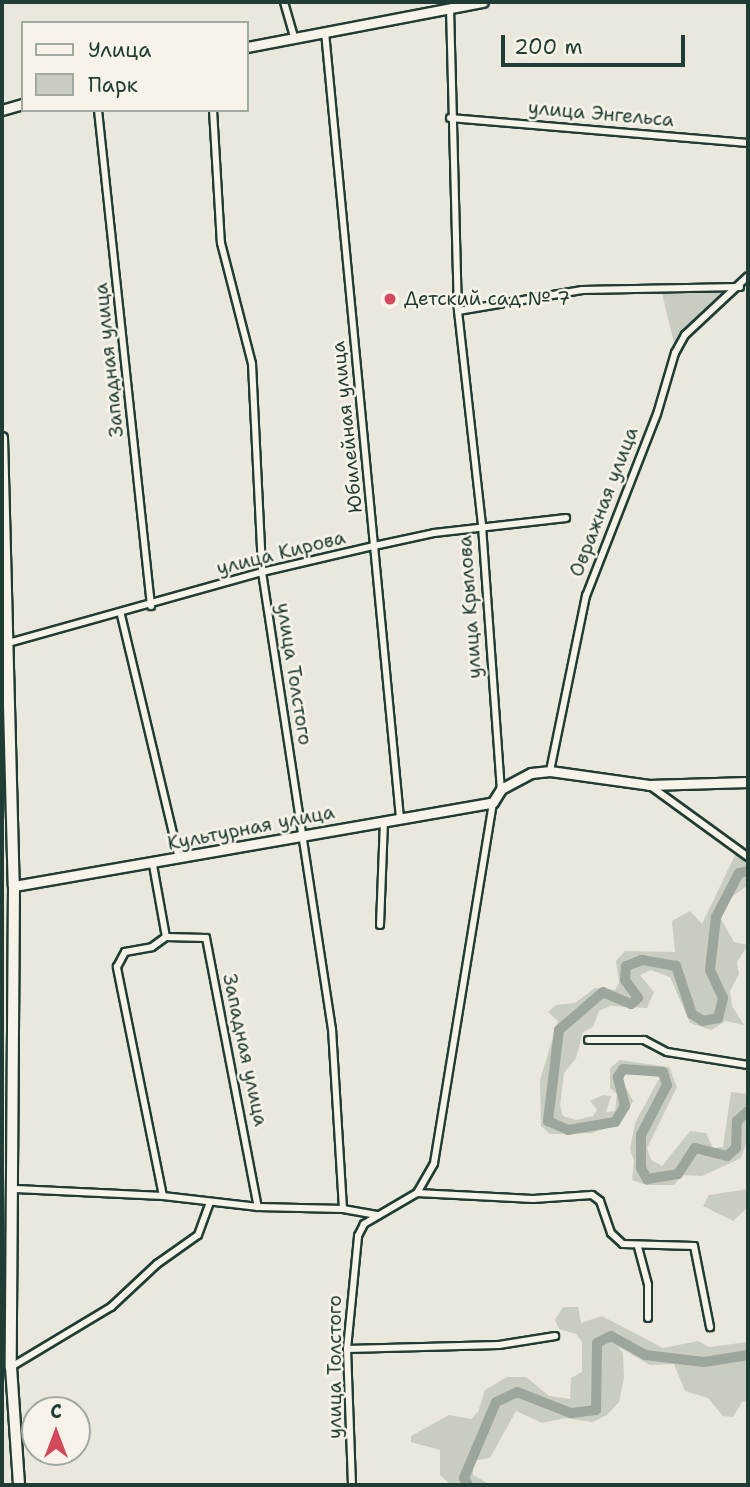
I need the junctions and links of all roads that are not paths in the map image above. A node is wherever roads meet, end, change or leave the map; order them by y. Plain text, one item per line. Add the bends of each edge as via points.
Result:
1 (284, 2) edge
2 (483, 2) edge
3 (450, 8) junction
4 (325, 32) junction
5 (294, 37) junction
6 (248, 47) edge
7 (21, 105) edge
8 (2, 110) edge
9 (98, 112) edge
10 (213, 112) edge
11 (450, 118) junction
12 (748, 143) edge
13 (748, 276) edge
14 (740, 287) junction
15 (458, 311) junction
16 (2, 438) edge
17 (566, 518) dead end
18 (482, 526) junction
19 (374, 546) junction
20 (262, 572) junction
21 (151, 606) junction
22 (121, 615) junction
23 (8, 643) junction
24 (550, 771) junction
25 (748, 782) edge
26 (649, 785) junction
27 (501, 789) junction
28 (493, 802) junction
29 (400, 818) junction
30 (384, 822) junction
31 (303, 835) junction
32 (748, 857) edge
33 (179, 860) junction
34 (153, 865) junction
35 (15, 886) junction
36 (380, 925) dead end
37 (166, 937) junction
38 (588, 1040) dead end
39 (748, 1065) edge
40 (16, 1189) junction
41 (416, 1193) junction
42 (163, 1196) junction
43 (209, 1204) junction
44 (258, 1208) junction
45 (343, 1209) junction
46 (378, 1215) junction
47 (638, 1247) junction
48 (648, 1318) dead end
49 (710, 1327) dead end
50 (555, 1336) dead end
51 (347, 1349) junction
52 (11, 1367) junction
53 (19, 1485) edge
54 (352, 1485) edge

1 - 5 street
2 - 3 street
3 - 4 street
3 - 11 street, улица Крылова
4 - 5 street
4 - 19 street, Юбилейная улица
5 - 6 street
7 - 8 street
9 - 21 street, Западная улица
10 - 20 street, улица Толстого via 221,243 252,363
11 - 12 street, улица Энгельса
11 - 15 street, улица Крылова
13 - 14 street, Овражная улица
14 - 15 street via 582,290
14 - 24 street, Овражная улица via 715,304 675,353 657,414 586,596
15 - 18 street, улица Крылова
16 - 23 main road
17 - 18 street, улица Кирова
18 - 19 street, улица Кирова
18 - 27 street, улица Крылова
19 - 20 street, улица Кирова
19 - 29 street, Юбилейная улица
20 - 21 street, улица Кирова
20 - 31 street, улица Толстого
21 - 22 street, улица Кирова
22 - 23 street, улица Кирова
22 - 33 street
23 - 35 main road
24 - 26 street
24 - 27 street via 517,778
25 - 26 street
26 - 32 street
27 - 28 street
28 - 29 street, Культурная улица
28 - 41 street via 434,1163
29 - 30 street, Культурная улица
30 - 31 street, Культурная улица
30 - 36 street
31 - 33 street, Культурная улица
31 - 45 street, улица Толстого via 332,1029
33 - 34 street, Культурная улица
34 - 35 street, Культурная улица
34 - 37 street
35 - 40 main road
37 - 42 street, Западная улица via 152,947 125,952 117,967
37 - 44 street, Западная улица via 206,938
38 - 39 street via 644,1040 667,1052
40 - 42 street
40 - 52 main road
41 - 46 street, улица Толстого
41 - 47 street via 533,1199 592,1195 600,1201 611,1234 623,1244
42 - 43 street
43 - 44 street
43 - 52 street via 198,1235 157,1264 111,1307
44 - 45 street
45 - 46 street
46 - 51 street, улица Толстого via 358,1236
47 - 48 street via 648,1285
47 - 49 street via 694,1247
50 - 51 street via 499,1345
51 - 54 street, улица Толстого
52 - 53 main road

